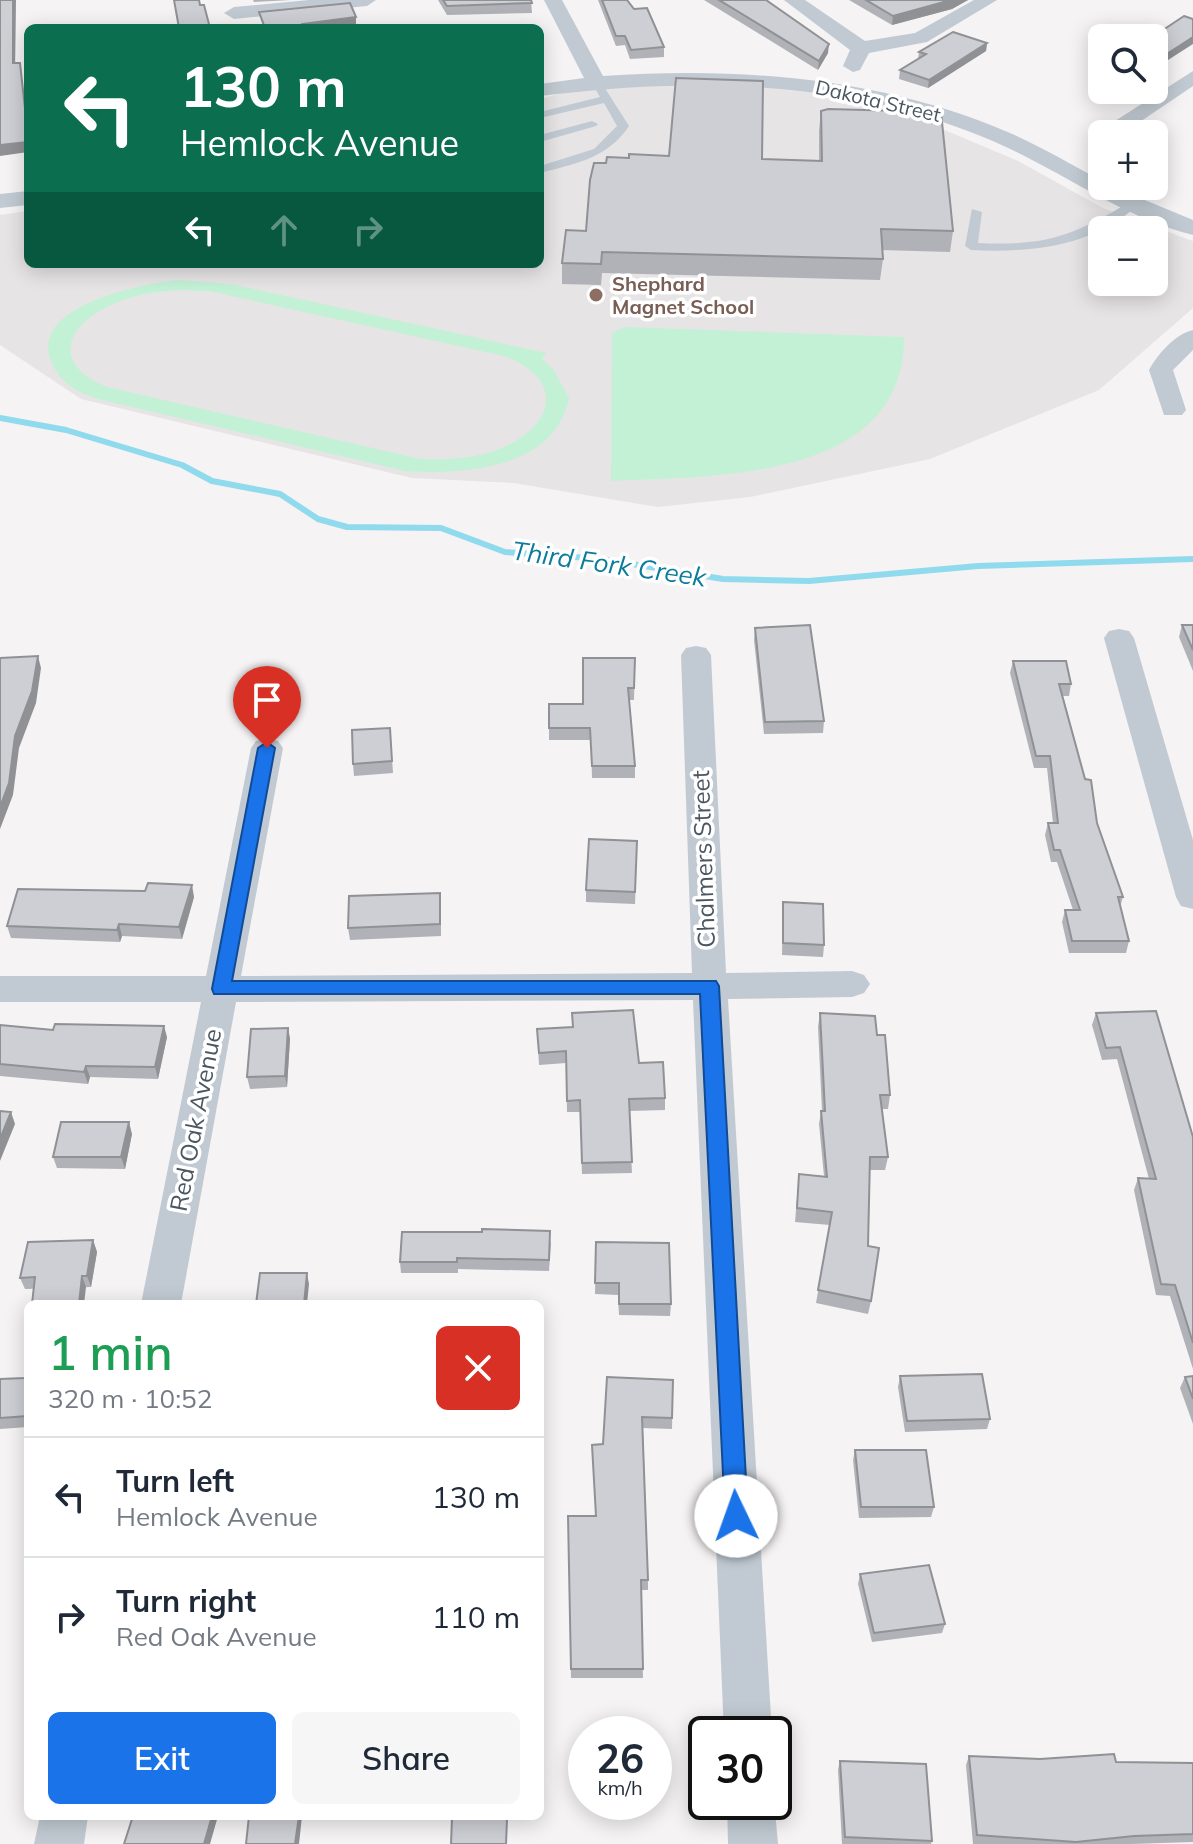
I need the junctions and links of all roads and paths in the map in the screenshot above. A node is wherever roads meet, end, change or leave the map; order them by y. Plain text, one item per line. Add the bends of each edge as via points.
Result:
1 (367, 0) edge
2 (553, 0) edge
3 (793, 0) edge
4 (988, 0) edge
5 (234, 14) edge
6 (861, 48) junction
7 (1193, 77) edge
8 (544, 90) edge
9 (602, 91) junction
10 (845, 91) junction
11 (544, 113) edge
12 (1129, 120) edge
13 (592, 124) dead end
14 (544, 138) edge
15 (1088, 147) edge
16 (1058, 166) junction
17 (544, 169) edge
18 (24, 198) edge
19 (0, 201) edge
20 (1132, 205) junction
21 (976, 212) dead end
22 (1193, 228) edge
23 (1193, 337) edge
24 (1173, 410) dead end
25 (1119, 638) dead end
26 (696, 655) dead end
27 (267, 748) dead end
28 (1193, 897) edge
29 (852, 984) dead end
30 (709, 986) junction
31 (0, 989) edge
32 (221, 989) junction
33 (162, 1300) edge
34 (747, 1716) edge
35 (63, 1820) edge
36 (752, 1820) edge
37 (59, 1844) edge
38 (753, 1844) edge

1 - 5 street
2 - 9 street
3 - 6 street
4 - 6 street via 920,38
6 - 10 street
7 - 12 street
8 - 9 street, Dakota Street
9 - 10 street, Dakota Street via 706,76
9 - 11 lane
9 - 17 lane via 623,126 616,139 593,154
10 - 16 street, Dakota Street via 960,120
13 - 14 lane
15 - 16 street
16 - 20 street, Dakota Street
18 - 19 street
20 - 21 lane via 1082,235 1018,249 971,246
20 - 22 street, Dakota Street
23 - 24 street via 1161,370
25 - 28 street
26 - 30 street, Chalmers Street
27 - 32 street, Red Oak Avenue
29 - 30 street
30 - 32 street
30 - 34 street, Chalmers Street
31 - 32 street
32 - 33 street, Red Oak Avenue
35 - 37 street
36 - 38 street

